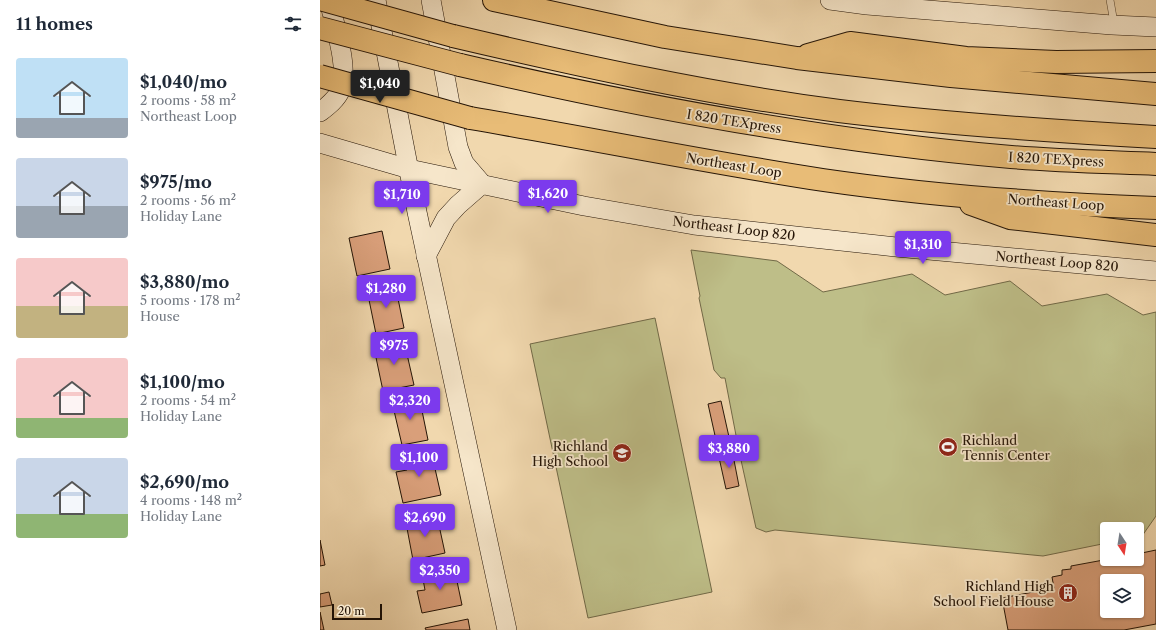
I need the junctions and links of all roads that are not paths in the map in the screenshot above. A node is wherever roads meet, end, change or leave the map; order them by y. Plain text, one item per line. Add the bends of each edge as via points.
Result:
1 (323, 0) edge
2 (329, 0) edge
3 (376, 0) edge
4 (431, 0) edge
5 (494, 0) edge
6 (830, 0) edge
7 (1110, 0) edge
8 (1114, 25) junction
9 (1156, 27) edge
10 (320, 28) edge
11 (797, 58) junction
12 (1156, 61) edge
13 (320, 76) edge
14 (1156, 94) edge
15 (320, 112) edge
16 (1156, 137) edge
17 (320, 143) edge
18 (1156, 164) edge
19 (408, 169) junction
20 (482, 184) junction
21 (946, 195) junction
22 (1156, 208) edge
23 (1156, 235) edge
24 (426, 256) junction
25 (1156, 271) edge
26 (507, 630) edge

1 - 16 highway, I 820 TEXpress, bridge via 453,36 695,88 839,111 1011,128
2 - 15 main road via 344,76 333,102
3 - 19 main road
4 - 20 main road via 458,147 464,163
5 - 11 highway via 665,37
6 - 8 main road
7 - 8 lane
8 - 9 main road
10 - 18 highway, I 820 TEXpress, bridge via 460,66 681,113 841,138 1011,157
11 - 12 highway via 850,43 966,58 1056,62
11 - 14 highway via 959,77
13 - 21 highway, Northeast Loop, bridge via 470,118 824,180
17 - 19 main road, Northeast Loop 820
19 - 20 main road, Northeast Loop 820
19 - 24 main road
20 - 24 main road via 446,218
20 - 25 main road, Northeast Loop 820 via 584,206 694,225
21 - 22 highway, Northeast Loop
21 - 23 highway via 1010,218
24 - 26 main road

